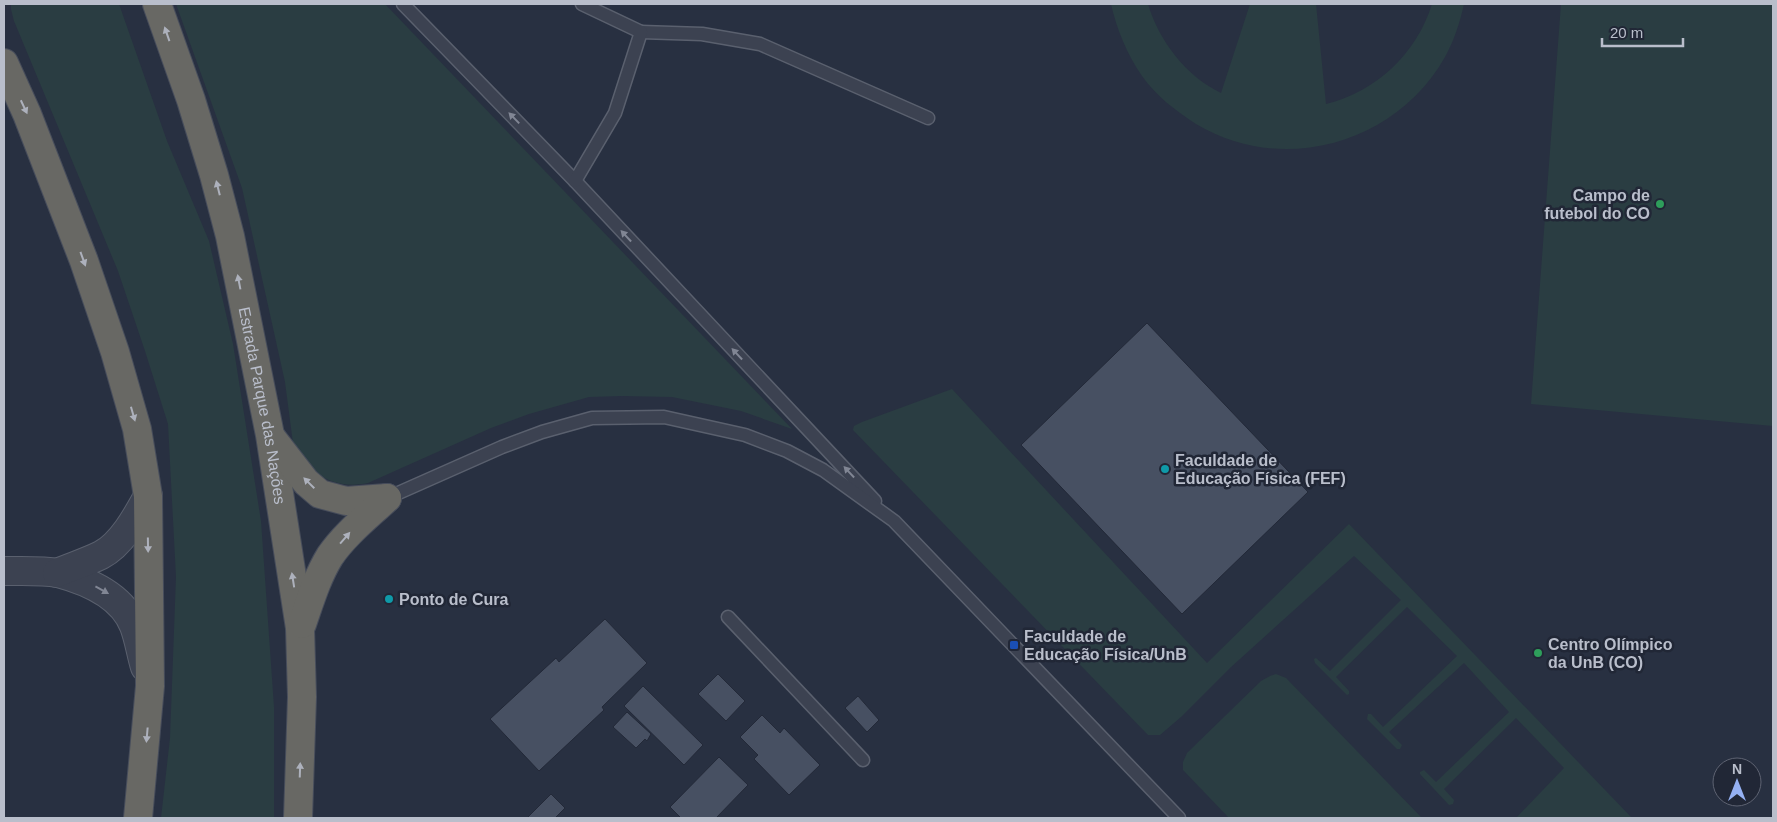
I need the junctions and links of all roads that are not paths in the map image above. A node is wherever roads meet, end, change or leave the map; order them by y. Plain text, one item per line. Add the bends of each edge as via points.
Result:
1 (156, 4) edge
2 (403, 4) edge
3 (582, 4) edge
4 (641, 32) junction
5 (4, 63) edge
6 (928, 118) dead end
7 (575, 181) junction
8 (270, 435) junction
9 (148, 496) junction
10 (387, 498) junction
11 (894, 520) junction
12 (4, 571) edge
13 (56, 573) junction
14 (728, 617) dead end
15 (300, 628) junction
16 (150, 686) junction
17 (862, 760) dead end
18 (138, 818) edge
19 (298, 818) edge
20 (1179, 818) edge

8 -> 1 highway, Estrada Parque das Nações via 230,236 214,175
7 -> 2 lane
3 - 4 lane
4 - 6 lane via 702,34 760,44
4 - 7 lane via 615,113
5 -> 9 highway via 28,114 106,325 137,429
11 -> 7 lane
10 -> 8 highway via 346,501 320,494 306,482
15 -> 8 highway, Estrada Parque das Nações
9 - 13 street via 133,522 102,554
9 -> 16 highway
10 - 11 lane via 542,432 592,418 664,417 745,435 788,451 823,470
15 -> 10 highway via 313,590 331,556
11 - 20 lane
12 - 13 street
13 -> 16 street via 96,587 114,597 125,610 134,625
14 - 17 lane
19 -> 15 highway, Estrada Parque das Nações via 302,698
16 -> 18 highway

